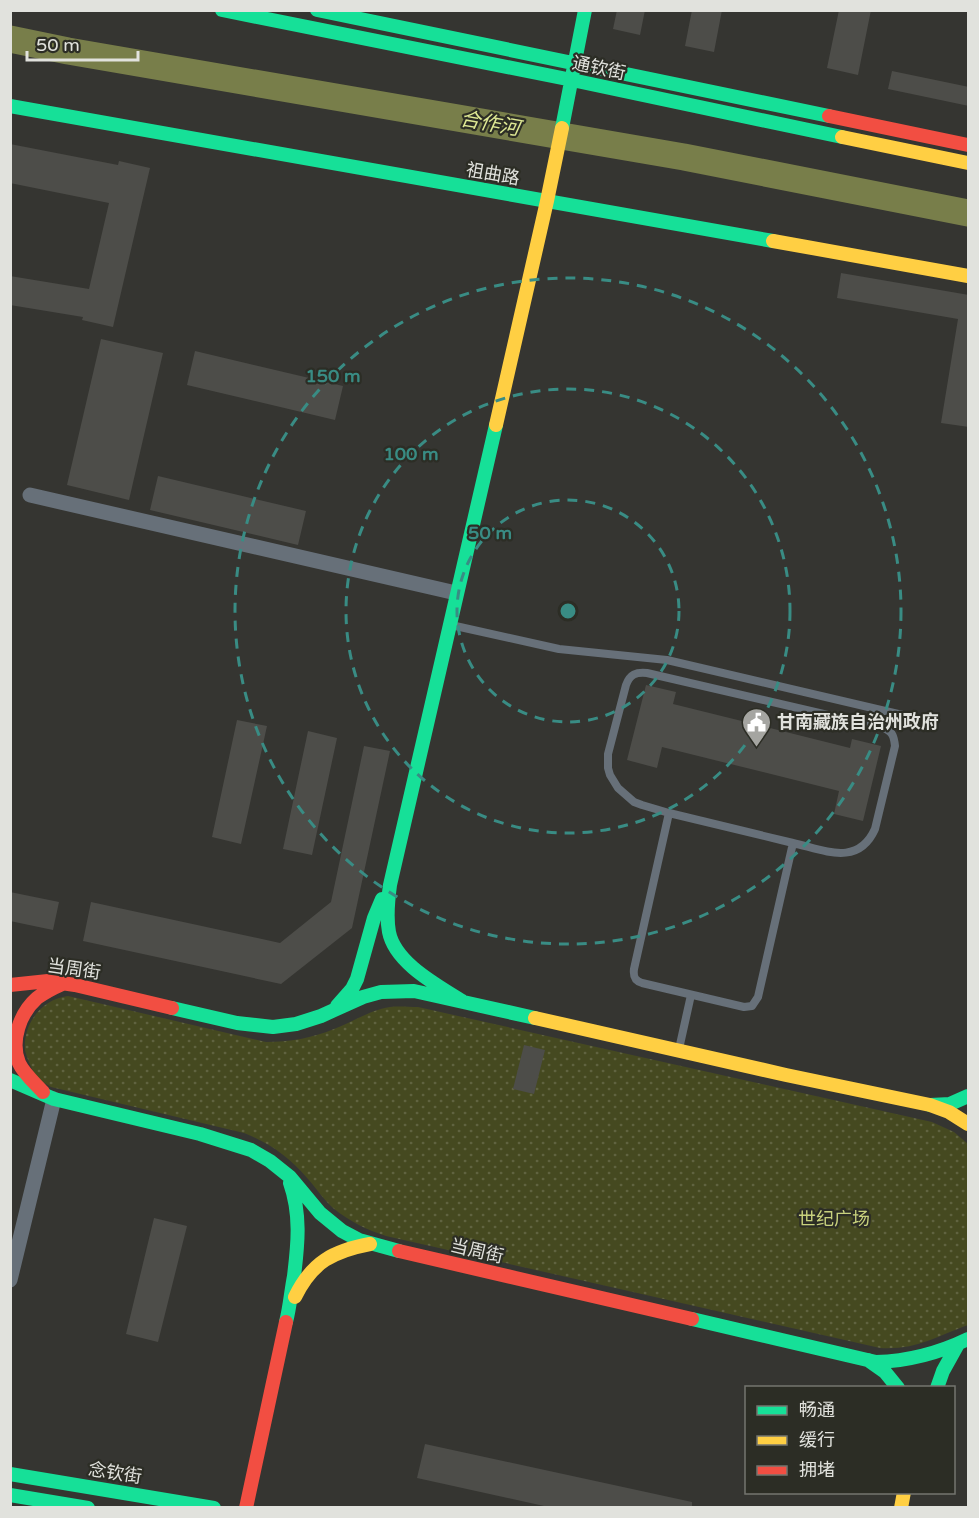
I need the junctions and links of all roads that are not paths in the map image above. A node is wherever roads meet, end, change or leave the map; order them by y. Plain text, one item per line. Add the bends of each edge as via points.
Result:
1 (222, 10) edge
2 (317, 10) edge
3 (585, 10) edge
4 (575, 64) junction
5 (572, 80) junction
6 (10, 106) edge
7 (969, 145) edge
8 (969, 163) edge
9 (547, 201) junction
10 (969, 276) edge
11 (30, 495) dead end
12 (456, 593) junction
13 (450, 624) junction
14 (910, 717) dead end
15 (669, 813) junction
16 (793, 843) junction
17 (390, 885) junction
18 (10, 984) edge
19 (75, 985) junction
20 (691, 995) junction
21 (462, 1001) junction
22 (328, 1012) junction
23 (679, 1050) junction
24 (10, 1080) edge
25 (969, 1096) edge
26 (50, 1097) junction
27 (930, 1105) junction
28 (969, 1124) edge
29 (287, 1175) junction
30 (370, 1244) junction
31 (10, 1280) edge
32 (291, 1306) junction
33 (963, 1342) edge
34 (868, 1360) junction
35 (896, 1386) edge
36 (938, 1386) edge
37 (10, 1474) edge
38 (10, 1495) edge
39 (88, 1508) edge
40 (214, 1508) edge
41 (246, 1508) edge

1 - 5 main road, 通钦街
2 - 4 main road
3 - 4 main road
4 - 5 main road
4 - 7 main road
5 - 8 main road, 通钦街
5 - 9 main road
6 - 9 main road, 祖曲路
9 - 10 main road, 祖曲路
9 - 12 main road
11 - 12 street
12 - 13 main road
13 - 14 lane via 559,649 667,660
13 - 17 main road
15 - 16 lane
15 - 16 lane via 642,806 628,797 614,782 608,768 626,685 635,673 890,730 895,746 875,829 867,842 843,854
15 - 20 lane via 633,974 638,982
16 - 20 lane via 756,1002 744,1007
17 - 21 main road via 387,909 392,945 423,975
17 - 22 main road via 374,918 357,979 346,997
18 - 19 main road, 当周街 via 48,981
19 - 22 main road, 当周街 via 273,1028
19 - 26 main road via 61,984 38,997 25,1010 18,1028 19,1062
20 - 23 lane
21 - 22 main road, 当周街 via 396,991 363,997
21 - 23 main road, 当周街
23 - 27 main road, 当周街
24 - 26 main road, 当周街
25 - 27 main road via 950,1104
26 - 29 main road, 当周街 via 227,1142 251,1150
26 - 31 street
27 - 28 main road, 当周街
29 - 30 main road, 当周街 via 326,1218 342,1231
29 - 32 main road via 299,1226
30 - 32 main road via 335,1253 314,1266
30 - 34 main road, 当周街
32 - 41 main road
33 - 34 main road, 当周街 via 916,1358 893,1362
33 - 36 main road
34 - 35 main road
37 - 40 main road, 念钦街
38 - 39 main road

